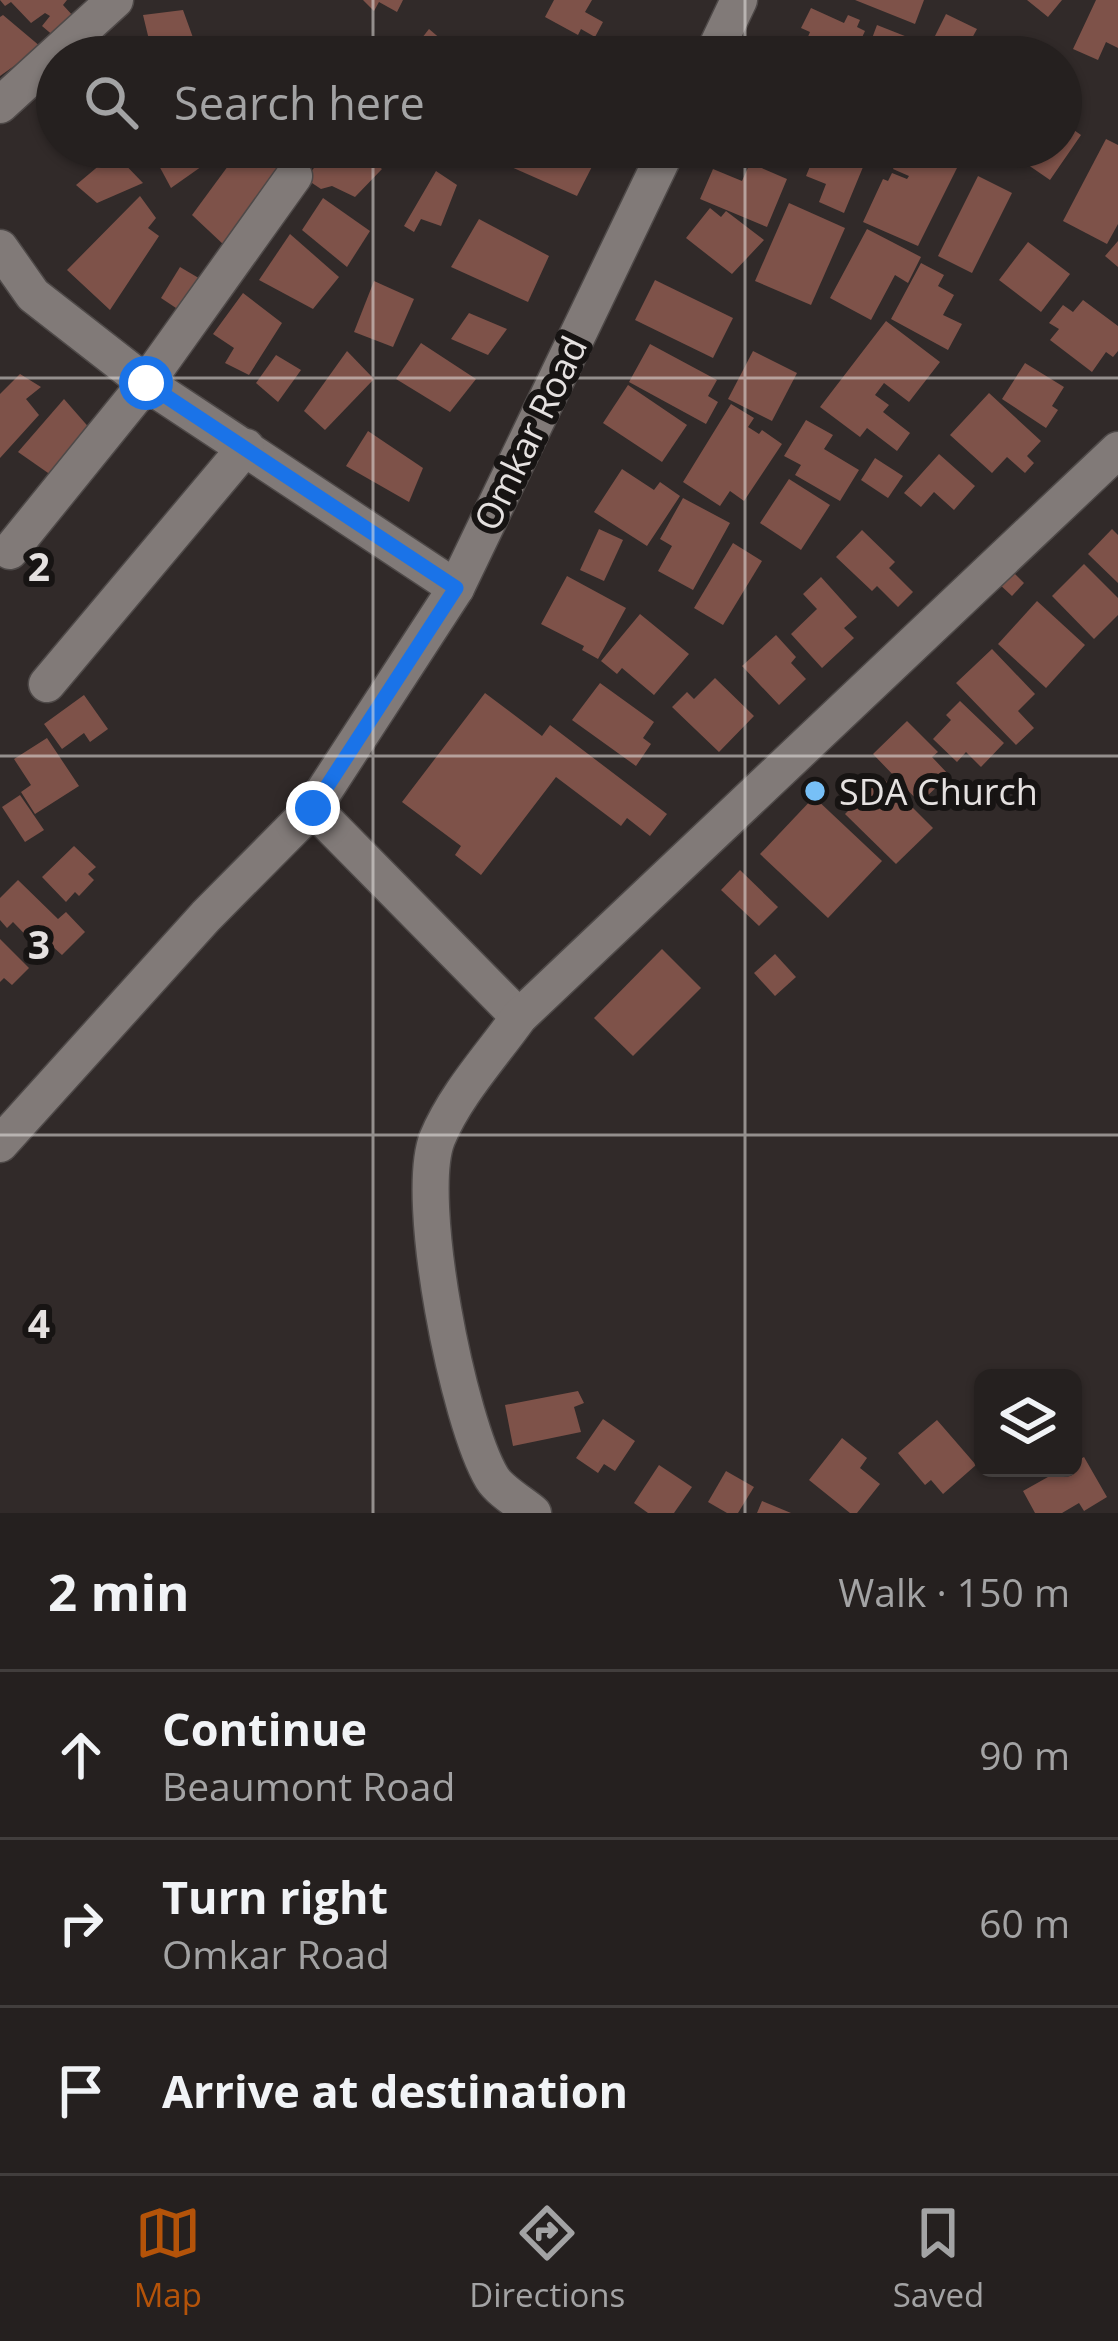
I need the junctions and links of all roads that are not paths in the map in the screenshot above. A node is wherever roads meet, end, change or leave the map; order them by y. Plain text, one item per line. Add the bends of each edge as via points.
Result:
1 (115, 0) edge
2 (739, 0) edge
3 (76, 36) edge
4 (722, 36) edge
5 (36, 72) edge
6 (0, 105) edge
7 (658, 168) edge
8 (294, 176) dead end
9 (0, 248) edge
10 (17, 302) edge
11 (146, 383) junction
12 (247, 447) junction
13 (1118, 450) edge
14 (10, 551) dead end
15 (456, 588) junction
16 (47, 684) dead end
17 (313, 808) junction
18 (519, 1017) junction
19 (0, 1144) edge
20 (533, 1513) edge

1 - 3 street
2 - 4 street
5 - 6 street
7 - 15 street, Omkar Road
8 - 11 street
9 - 10 street
10 - 11 street
11 - 12 street
11 - 14 street
12 - 15 street
12 - 16 street
13 - 18 street
15 - 17 street, Omkar Road
17 - 18 street
17 - 19 street, Omkar Road
18 - 20 street via 437,1140 427,1187 460,1393 493,1480

